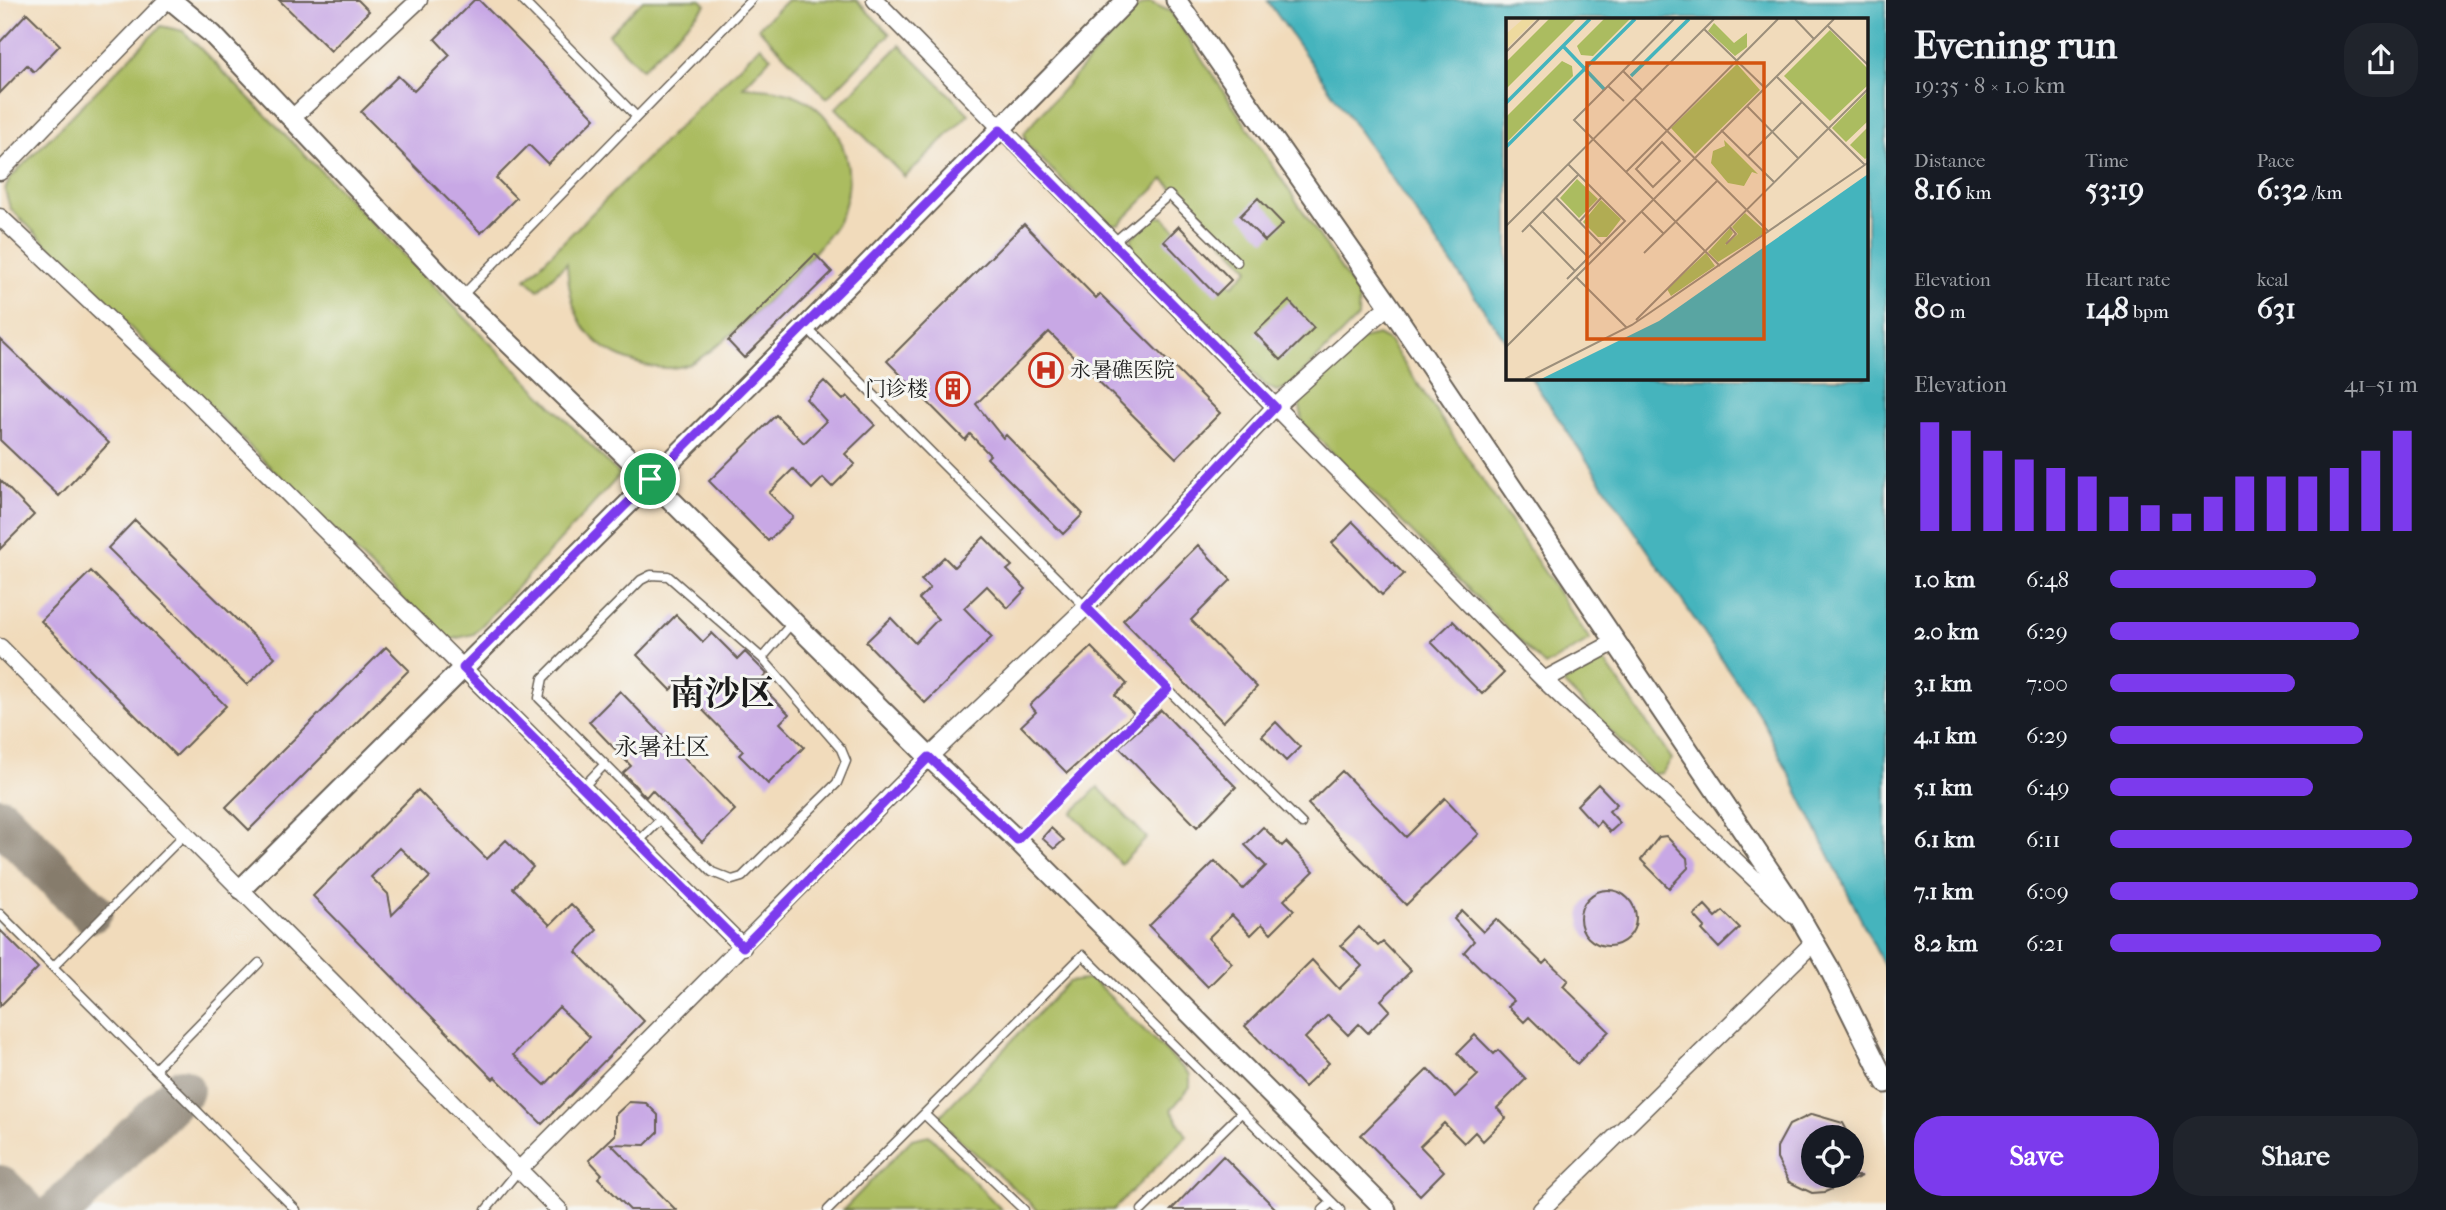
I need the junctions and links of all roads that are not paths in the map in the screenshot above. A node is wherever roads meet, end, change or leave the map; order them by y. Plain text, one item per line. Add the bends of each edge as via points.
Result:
1 (169, 0) edge
2 (419, 0) edge
3 (522, 0) edge
4 (751, 0) edge
5 (875, 0) edge
6 (1127, 0) edge
7 (1176, 0) edge
8 (635, 115) junction
9 (291, 119) junction
10 (1000, 130) junction
11 (0, 172) edge
12 (0, 217) edge
13 (1113, 243) junction
14 (1237, 262) dead end
15 (461, 296) junction
16 (1389, 305) junction
17 (806, 327) junction
18 (1275, 407) junction
19 (650, 479) junction
20 (1086, 607) junction
21 (793, 623) junction
22 (1615, 642) junction
23 (0, 647) edge
24 (762, 657) junction
25 (463, 668) junction
26 (1544, 680) junction
27 (1168, 689) junction
28 (929, 757) junction
29 (605, 764) junction
30 (583, 788) junction
31 (660, 820) junction
32 (1302, 824) dead end
33 (186, 833) junction
34 (1017, 840) junction
35 (638, 842) junction
36 (241, 889) junction
37 (0, 914) edge
38 (1804, 924) junction
39 (1814, 942) junction
40 (743, 947) junction
41 (259, 963) dead end
42 (53, 967) junction
43 (155, 1069) junction
44 (1886, 1083) edge
45 (1242, 1112) junction
46 (924, 1114) junction
47 (519, 1170) junction
48 (1332, 1202) junction
49 (296, 1210) edge
50 (486, 1210) edge
51 (559, 1210) edge
52 (828, 1210) edge
53 (1024, 1210) edge
54 (1143, 1210) edge
55 (1324, 1210) edge
56 (1340, 1210) edge
57 (1386, 1210) edge
58 (1541, 1210) edge

1 - 9 street via 212,34
1 - 11 street
2 - 9 street
3 - 8 lane
4 - 8 lane
5 - 10 street
6 - 10 street
7 - 16 street
8 - 15 lane
9 - 15 street
10 - 13 street
10 - 17 street
12 - 25 street via 189,395
13 - 14 lane via 1169,195
13 - 18 street
15 - 19 street
16 - 18 street
16 - 22 street
17 - 19 street
17 - 20 lane
18 - 20 street
18 - 26 street
19 - 21 street
19 - 25 street
20 - 27 lane
20 - 28 street
21 - 24 lane
21 - 28 street
22 - 26 street
22 - 38 street
23 - 33 street
24 - 29 lane via 667,576 641,580 543,678 539,698
24 - 31 lane via 841,749 846,761 837,783 742,877 732,880 712,872
25 - 30 street
25 - 36 street
26 - 38 street
27 - 32 lane
27 - 34 lane
28 - 34 street
28 - 40 street
29 - 30 lane
29 - 31 lane
30 - 35 street
31 - 35 lane
33 - 36 street
33 - 42 lane
34 - 57 street
35 - 40 street
36 - 47 street
37 - 42 lane
38 - 39 street
39 - 44 street
39 - 58 street
40 - 47 street
41 - 43 lane
42 - 43 lane
43 - 49 lane
45 - 46 lane via 1083,955
45 - 48 lane
45 - 54 lane
46 - 52 lane
46 - 53 lane
47 - 50 lane
47 - 51 street
48 - 55 lane
48 - 56 lane

